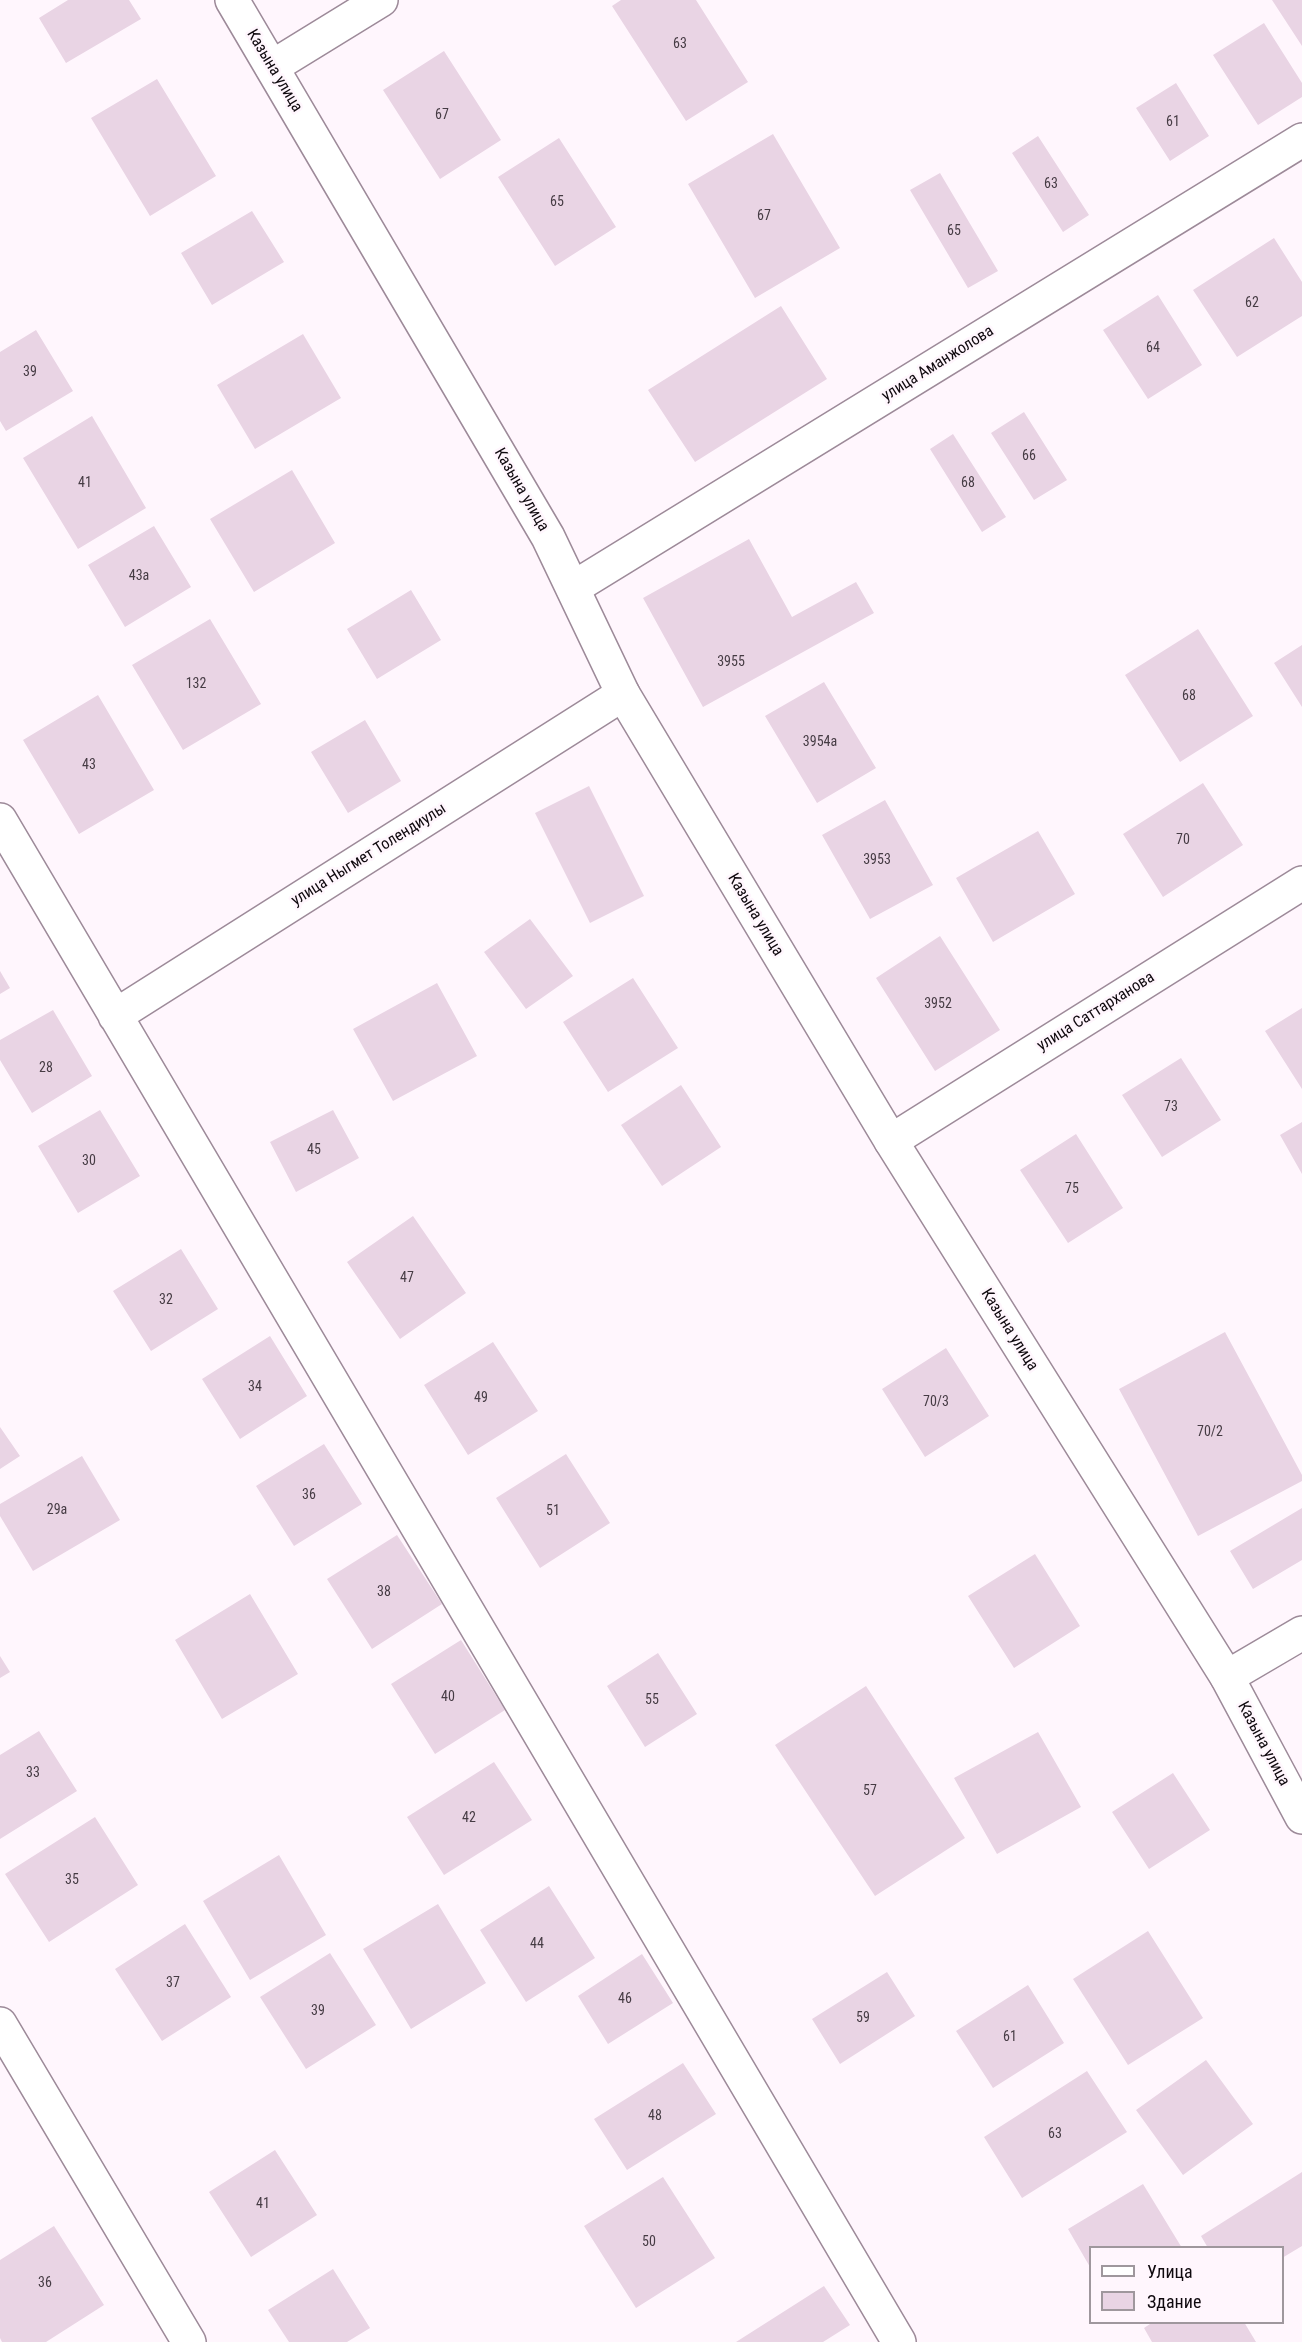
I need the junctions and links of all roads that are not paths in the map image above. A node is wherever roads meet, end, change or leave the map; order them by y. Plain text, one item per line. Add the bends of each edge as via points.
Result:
1 (232, 0) edge
2 (381, 0) edge
3 (272, 67) junction
4 (1302, 140) edge
5 (573, 588) junction
6 (623, 694) junction
7 (0, 820) edge
8 (1302, 883) edge
9 (115, 1016) junction
10 (891, 1141) junction
11 (1302, 1633) edge
12 (1227, 1677) junction
13 (1302, 1817) edge
14 (0, 2024) edge
15 (189, 2342) edge
16 (899, 2342) edge

1 - 3 street, Казына улица
2 - 3 street
3 - 5 street, Казына улица via 548,537
4 - 5 street, улица Аманжолова
5 - 6 street, Казына улица
6 - 9 street, улица Ныгмет Толендиулы
6 - 10 street, Казына улица
7 - 9 street
8 - 10 street, улица Саттарханова
9 - 16 street
10 - 12 street, Казына улица
11 - 12 street
12 - 13 street, Казына улица
14 - 15 street

